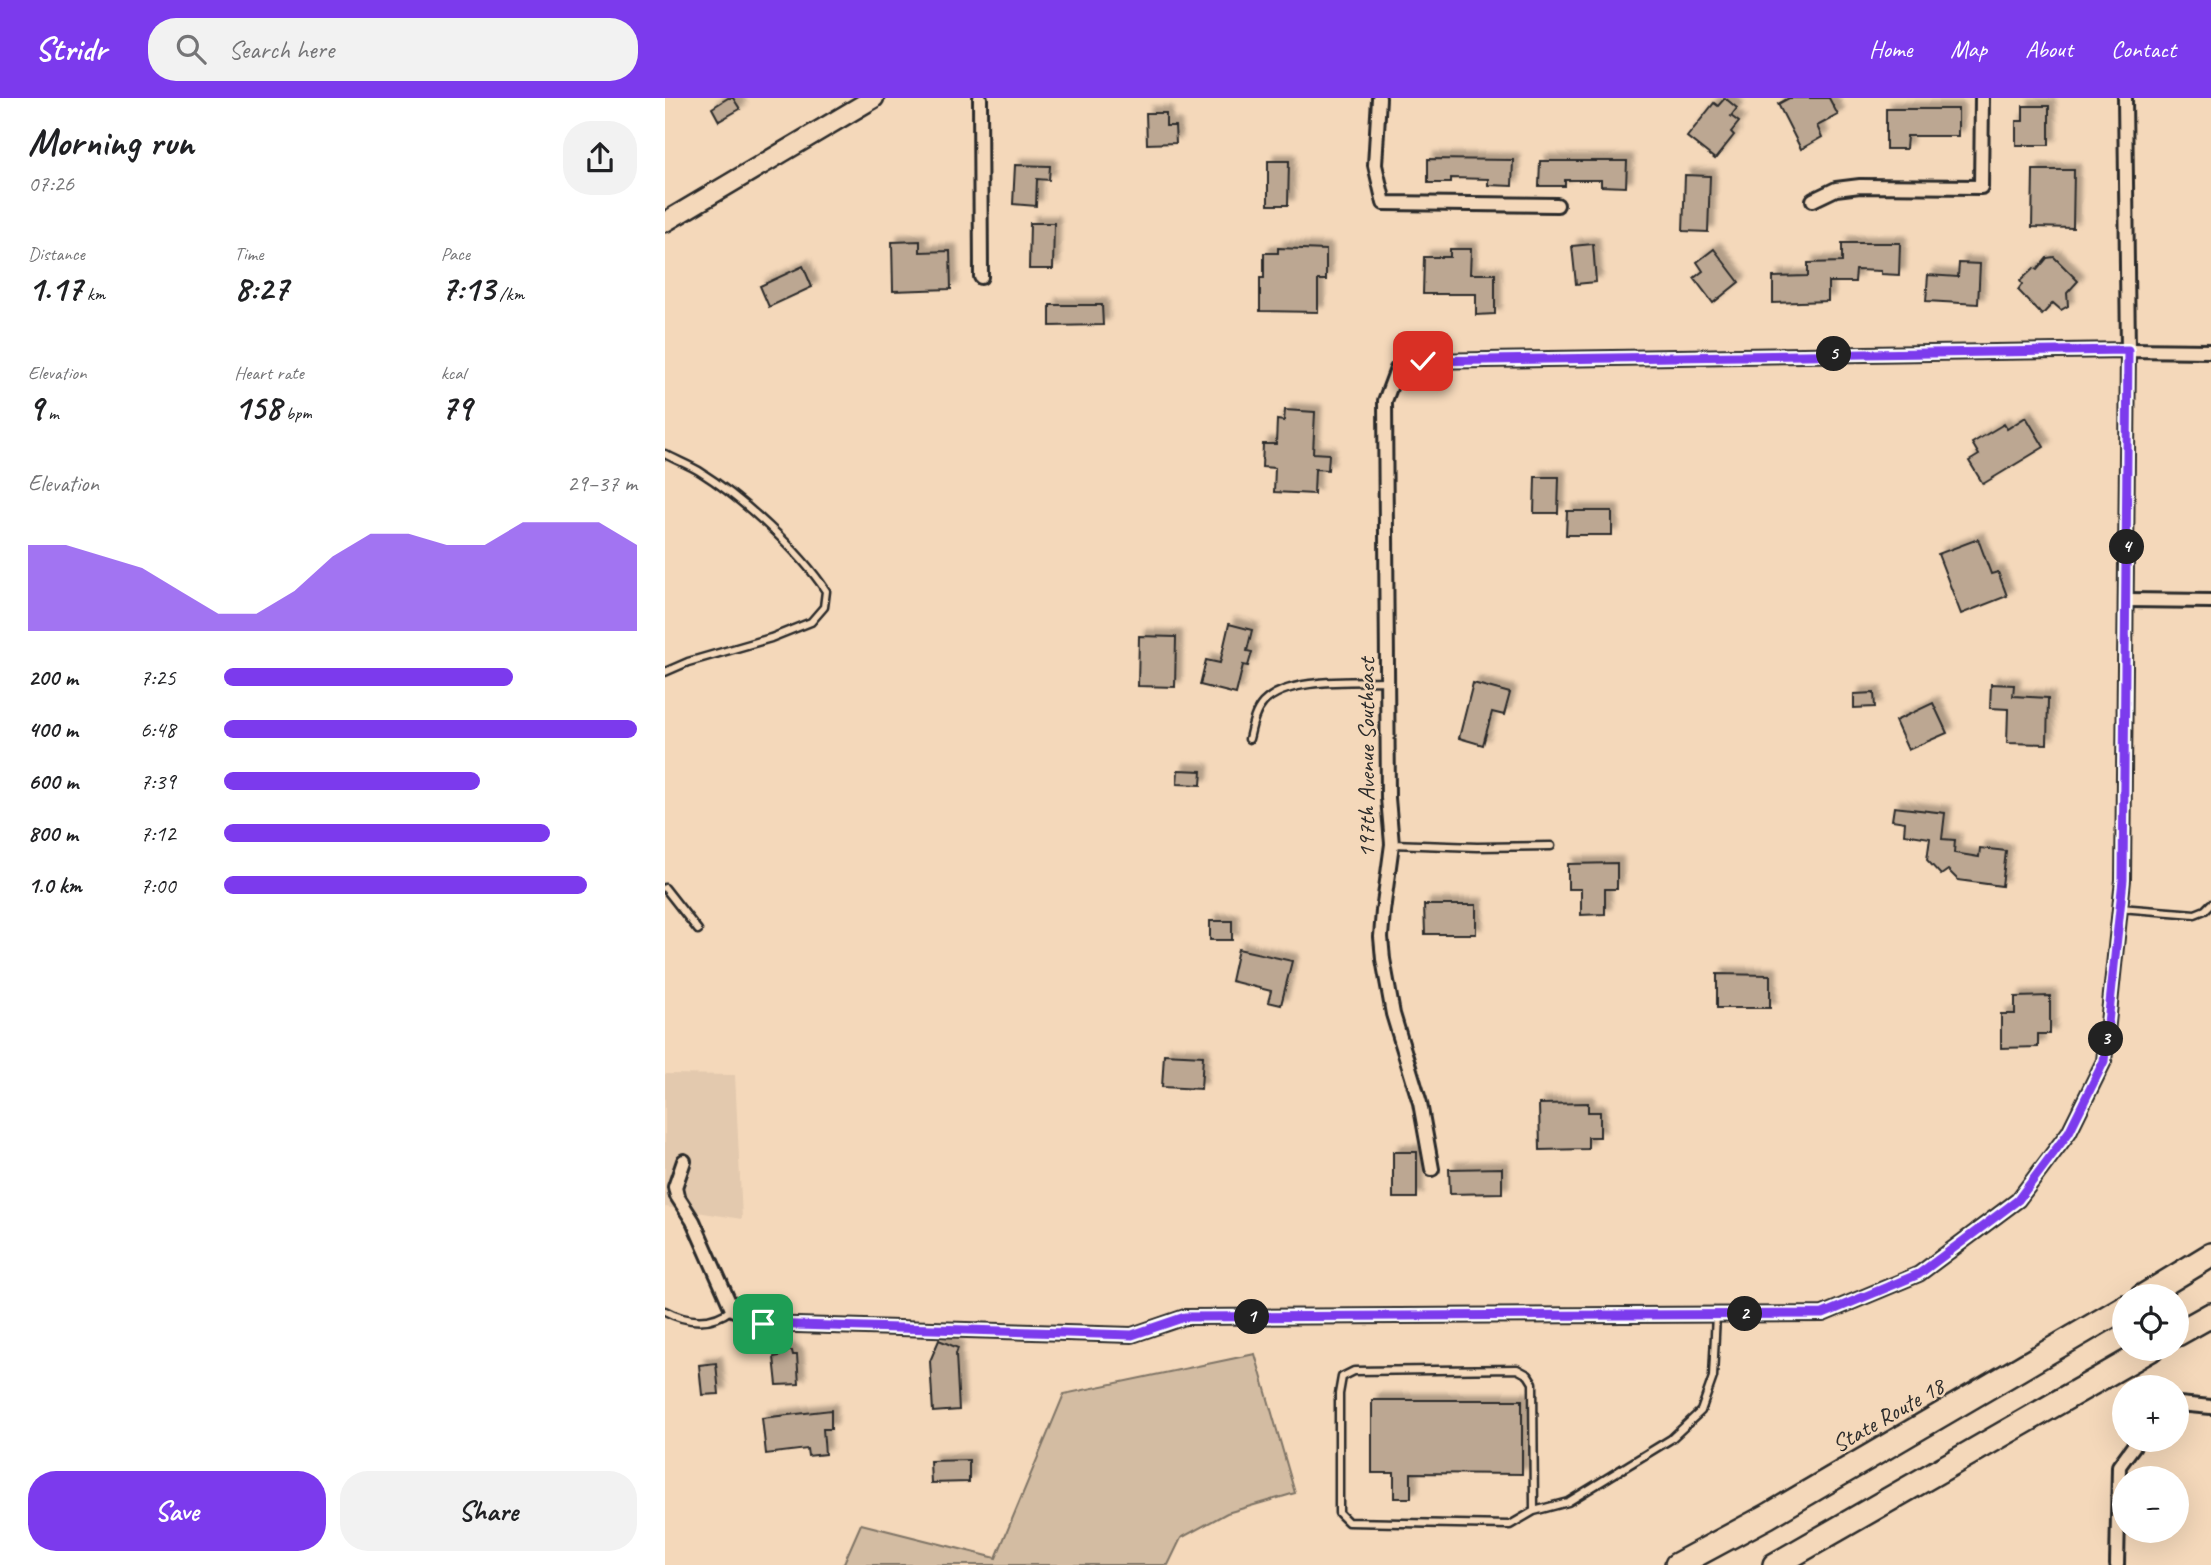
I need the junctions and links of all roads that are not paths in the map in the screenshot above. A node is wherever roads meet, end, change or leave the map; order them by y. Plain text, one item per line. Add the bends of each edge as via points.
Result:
1 (874, 98) edge
2 (980, 98) edge
3 (1379, 98) edge
4 (1982, 98) edge
5 (2125, 98) edge
6 (1813, 200) dead end
7 (1557, 205) dead end
8 (665, 222) edge
9 (981, 277) dead end
10 (2128, 350) junction
11 (2211, 351) edge
12 (665, 454) edge
13 (2127, 600) junction
14 (2211, 601) edge
15 (665, 672) edge
16 (1387, 681) junction
17 (1249, 739) dead end
18 (1392, 844) junction
19 (1551, 846) dead end
20 (665, 888) edge
21 (2211, 904) edge
22 (2120, 908) junction
23 (698, 930) dead end
24 (684, 1161) dead end
25 (1432, 1169) dead end
26 (2211, 1255) edge
27 (2163, 1284) edge
28 (732, 1309) junction
29 (665, 1311) edge
30 (1716, 1314) junction
31 (2112, 1315) edge
32 (2211, 1315) edge
33 (2189, 1327) edge
34 (2130, 1361) edge
35 (2189, 1406) edge
36 (2211, 1407) edge
37 (2129, 1452) edge
38 (1534, 1511) junction
39 (1677, 1565) edge
40 (1775, 1565) edge
41 (2117, 1565) edge

1 - 8 street
2 - 9 street
3 - 7 street via 1375,165 1384,203
4 - 6 street via 1980,187 1860,186 1836,189
5 - 10 street
10 - 11 street
10 - 13 street
10 - 16 street, 197th Avenue Southeast via 1423,361 1397,369 1385,401
12 - 15 lane via 731,494 802,558 826,592 824,607 811,622
13 - 14 street
13 - 22 street
16 - 17 lane via 1287,688 1263,702
16 - 18 street, 197th Avenue Southeast
18 - 19 lane
18 - 25 street, 197th Avenue Southeast via 1383,911 1383,959
20 - 23 lane
21 - 22 lane via 2195,914
22 - 30 street via 2104,1061 2069,1132 2018,1200 1919,1274 1823,1314
24 - 28 street via 675,1188 677,1196
26 - 27 highway
28 - 29 lane via 707,1321
28 - 30 street via 763,1324 1132,1335 1185,1317
30 - 38 lane via 1713,1377 1701,1411 1671,1439 1568,1502
31 - 39 highway, State Route 18
32 - 33 highway
34 - 40 highway
35 - 36 street
37 - 41 street via 2119,1465
38 - 38 lane via 1533,1383 1528,1375 1517,1369 1381,1370 1354,1371 1342,1377 1339,1513 1348,1522 1510,1525

